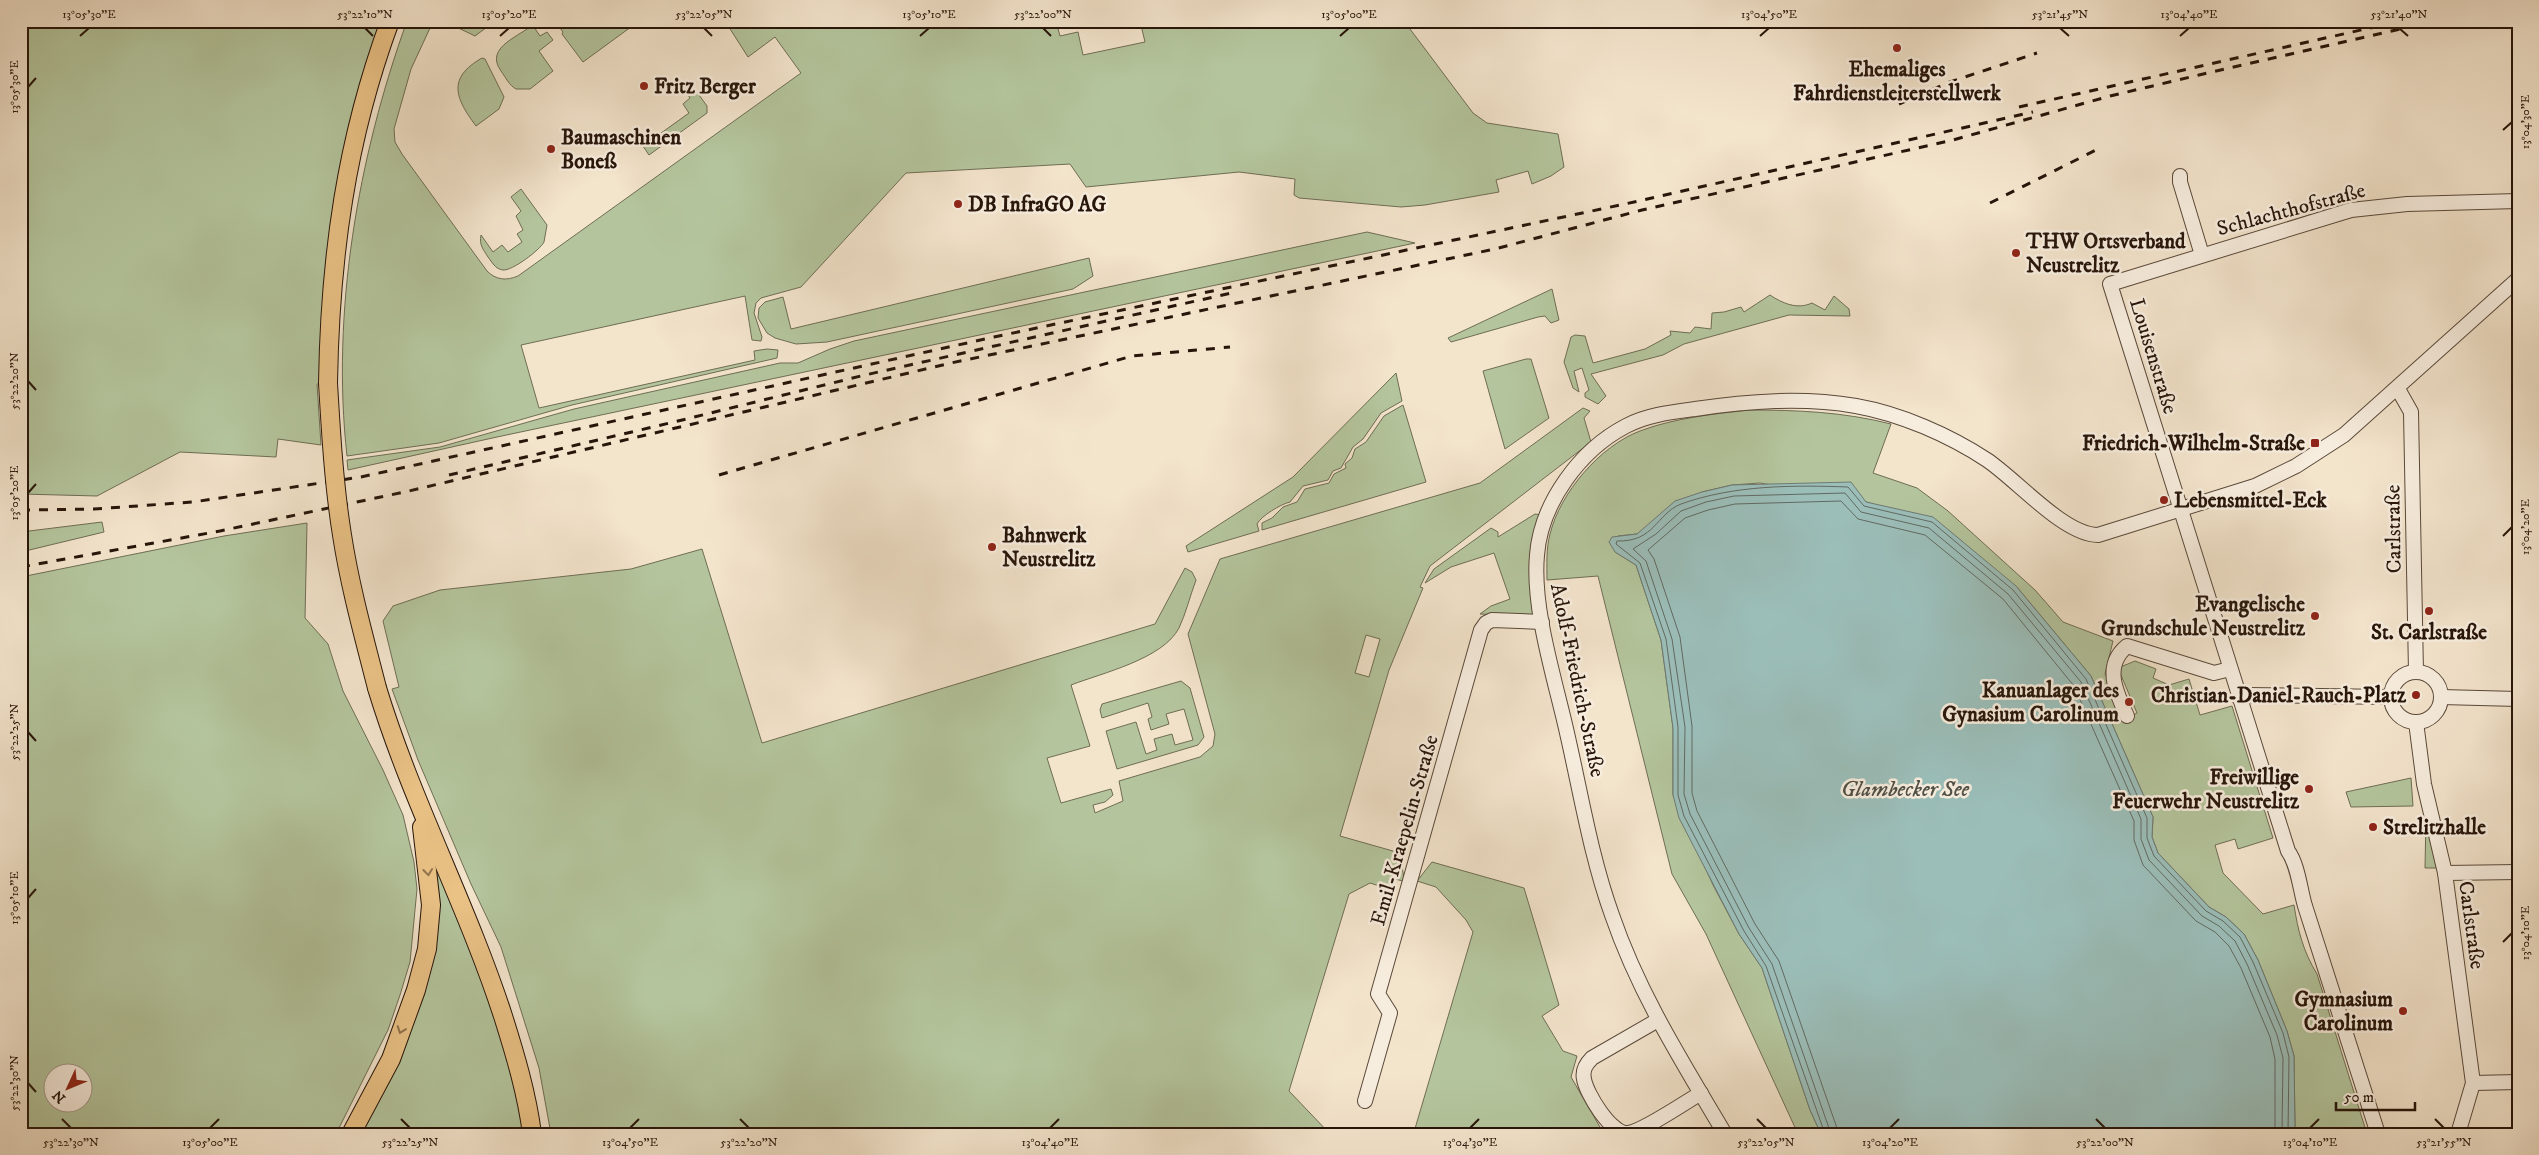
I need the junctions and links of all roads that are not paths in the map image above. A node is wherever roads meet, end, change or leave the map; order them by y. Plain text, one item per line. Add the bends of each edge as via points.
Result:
1 (390, 21) edge
2 (2180, 176) dead end
3 (2518, 201) edge
4 (2202, 255) junction
5 (2518, 279) edge
6 (2110, 284) joint
7 (2398, 389) junction
8 (2181, 511) junction
9 (1542, 622) junction
10 (2230, 669) junction
11 (2416, 672) junction
12 (2392, 697) junction
13 (2441, 697) junction
14 (2239, 698) junction
15 (2518, 698) edge
16 (2127, 716) dead end
17 (2416, 722) junction
18 (419, 804) junction
19 (2518, 872) edge
20 (2445, 873) junction
21 (1658, 1020) junction
22 (2518, 1082) edge
23 (2473, 1083) junction
24 (1701, 1093) junction
25 (1365, 1101) dead end
26 (351, 1134) edge
27 (532, 1134) edge
28 (1725, 1134) edge
29 (2378, 1134) edge
30 (2458, 1134) edge

1 - 18 main road, bridge via 370,82 346,178 335,252 328,383 333,466 352,589 389,727
2 - 4 street
3 - 4 street, Schlachthofstraße via 2407,204 2351,210
4 - 6 street, Schlachthofstraße
5 - 7 street
6 - 8 street, Louisenstraße
7 - 8 street via 2344,435 2296,466 2255,486
7 - 11 street, Carlstraße via 2411,412
8 - 9 street, Adolf-Friedrich-Straße via 2107,533 2089,535 2065,524 1986,460 1897,417 1858,406 1804,401 1752,401 1681,411 1622,428 1591,453 1560,490 1543,526 1537,555
8 - 10 street, Louisenstraße
9 - 21 street, Adolf-Friedrich-Straße via 1604,890 1630,962
9 - 25 street, Emil-Kraepelin-Straße via 1492,620 1481,630 1378,994 1390,1013
10 - 14 street, Louisenstraße
10 - 16 street via 2214,673 2127,646 2119,652 2112,674
11 - 12 street via 2402,676 2396,682
11 - 13 street via 2424,673 2436,682
12 - 14 street via 2248,695
12 - 17 street via 2396,711
13 - 15 street
13 - 17 street via 2431,717
14 - 29 street, Louisenstraße via 2288,851 2289,864 2297,878
17 - 20 street, Carlstraße via 2424,784
18 -> 26 main road via 432,905 427,949 391,1059
18 - 27 main road via 489,973 514,1050
19 - 20 street
20 - 23 street, Carlstraße
21 - 24 street, Adolf-Friedrich-Straße
21 - 24 street via 1587,1064 1585,1083 1599,1108 1612,1128 1627,1134
22 - 23 street
23 - 30 street, Carlstraße
24 - 28 street, Adolf-Friedrich-Straße

